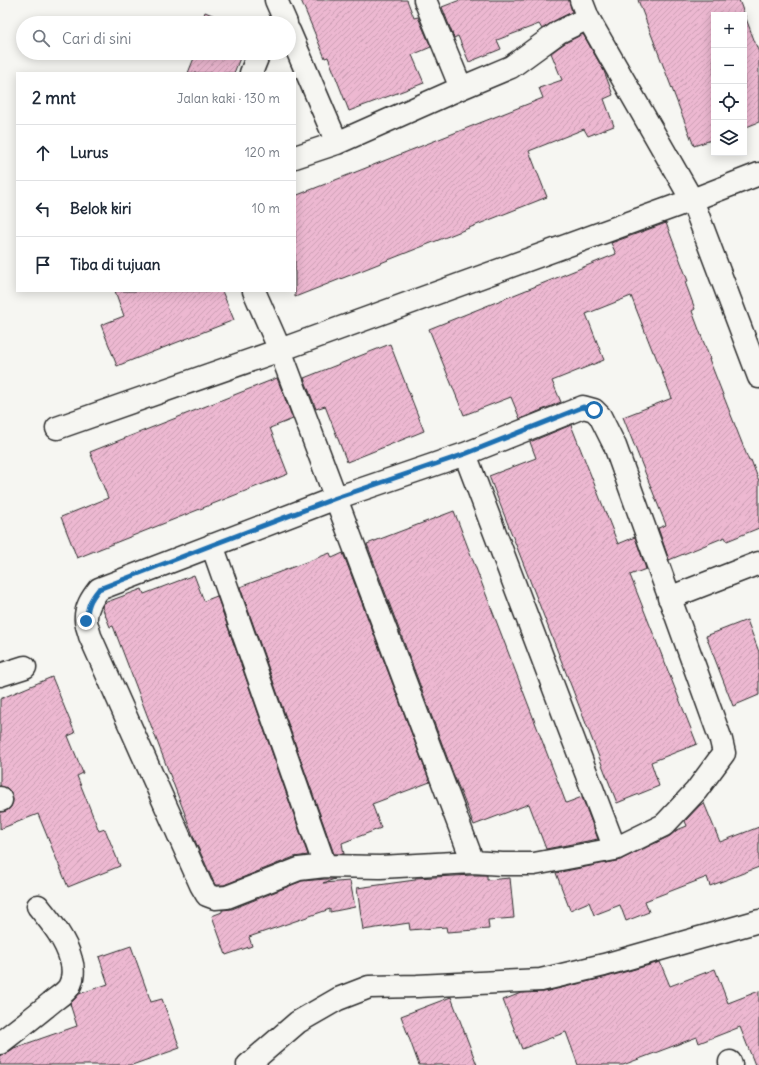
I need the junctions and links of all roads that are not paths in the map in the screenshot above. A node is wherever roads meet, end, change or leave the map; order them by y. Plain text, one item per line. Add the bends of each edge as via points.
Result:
1 (425, 0) edge
2 (585, 9) edge
3 (296, 47) edge
4 (256, 60) edge
5 (251, 72) edge
6 (461, 88) junction
7 (337, 144) junction
8 (296, 157) edge
9 (759, 174) edge
10 (692, 200) junction
11 (254, 292) edge
12 (280, 350) junction
13 (759, 377) edge
14 (58, 428) dead end
15 (465, 454) junction
16 (336, 498) junction
17 (212, 545) junction
18 (759, 563) edge
19 (670, 598) junction
20 (25, 667) dead end
21 (0, 675) edge
22 (615, 849) junction
23 (473, 862) junction
24 (325, 866) junction
25 (38, 906) dead end
26 (759, 921) edge
27 (0, 1043) edge
28 (248, 1065) edge

1 - 6 street
2 - 6 street via 559,32 511,67
2 - 10 street
3 - 7 street
4 - 5 street
6 - 7 street
7 - 8 street
9 - 10 street
10 - 12 street
10 - 13 street
11 - 12 street
12 - 14 street
12 - 16 street
15 - 16 street
15 - 19 street via 583,407 594,410 600,416 615,446
15 - 22 street
16 - 17 street
16 - 23 street
17 - 24 street
17 - 24 street via 99,589 88,607 86,621 90,636 206,895 215,898 227,897 299,868
18 - 19 street
19 - 22 street via 718,728 724,752 696,791 664,825
20 - 21 street
22 - 23 street via 534,864
23 - 24 street via 380,867
25 - 27 street via 68,950 72,962 71,981 68,988
26 - 28 street via 541,980 369,987 338,999 298,1022

